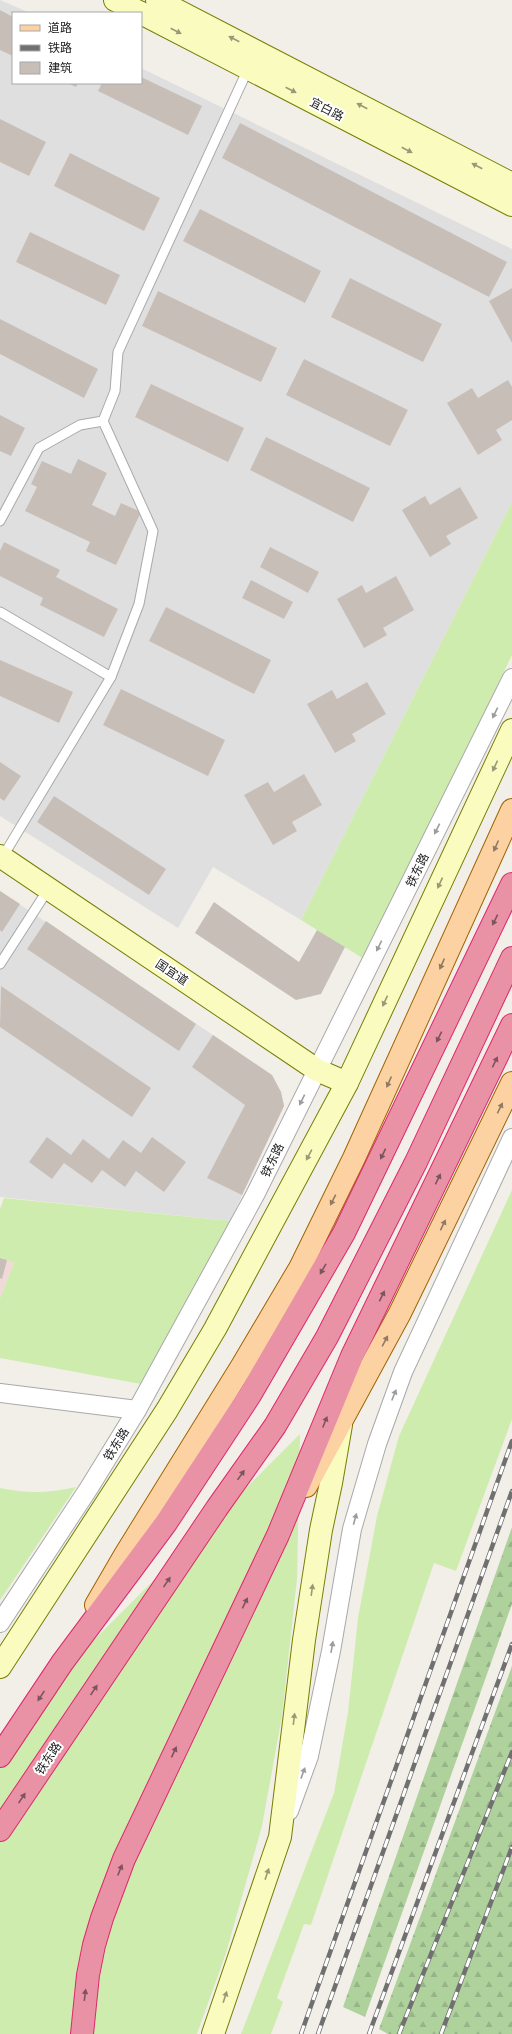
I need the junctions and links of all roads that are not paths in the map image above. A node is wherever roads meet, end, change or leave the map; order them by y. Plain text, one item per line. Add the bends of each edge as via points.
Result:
1 (115, 0) edge
2 (157, 0) edge
3 (139, 12) edge
4 (142, 13) edge
5 (253, 59) junction
6 (512, 184) edge
7 (512, 205) edge
8 (104, 421) junction
9 (0, 521) edge
10 (0, 612) edge
11 (111, 677) junction
12 (512, 678) edge
13 (512, 730) edge
14 (512, 810) edge
15 (1, 857) edge
16 (512, 884) edge
17 (49, 888) junction
18 (512, 958) edge
19 (0, 964) edge
20 (512, 1025) edge
21 (317, 1070) junction
22 (347, 1083) junction
23 (512, 1083) edge
24 (512, 1138) edge
25 (352, 1356) junction
26 (0, 1393) edge
27 (137, 1410) junction
28 (341, 1425) junction
29 (278, 1535) junction
30 (0, 1624) edge
31 (24, 1631) junction
32 (0, 1655) edge
33 (62, 1663) junction
34 (0, 1667) edge
35 (0, 1756) edge
36 (0, 1830) edge
37 (280, 1837) junction
38 (82, 2034) edge
39 (213, 2034) edge

1 - 3 street, 宜白路
5 -> 2 street, 宜白路
4 -> 5 street, 宜白路
6 -> 5 street, 宜白路
5 -> 7 street, 宜白路
5 - 8 lane via 118,352 115,391
8 - 9 lane via 80,425 39,448
8 - 11 lane via 154,531 139,604
10 - 11 lane
11 - 15 lane
12 -> 21 street, 铁东路
13 -> 22 street, 铁东路
14 -> 33 main road via 354,1158 300,1268 182,1466 124,1555
15 - 17 street, 国宜道
16 -> 33 highway via 344,1234 250,1395 170,1516
17 - 19 lane
17 - 21 street, 国宜道
36 -> 18 highway, 铁东路 via 275,1426 327,1337 416,1162
25 -> 20 highway
21 - 22 street, 国宜道
21 -> 27 street, 铁东路 via 255,1195
22 -> 31 street, 铁东路 via 215,1329 167,1410
28 -> 23 main road via 400,1313
37 -> 24 street via 309,1756 331,1651 352,1529 377,1444 403,1372
25 - 28 street
29 -> 25 highway
26 - 27 street
27 - 30 street, 铁东路
28 - 29 main road
37 -> 28 street via 316,1562
38 -> 29 highway via 88,1975 94,1945 109,1897 124,1859
31 - 32 street, 铁东路
31 - 34 street, 铁东路
33 -> 35 highway
39 -> 37 street

